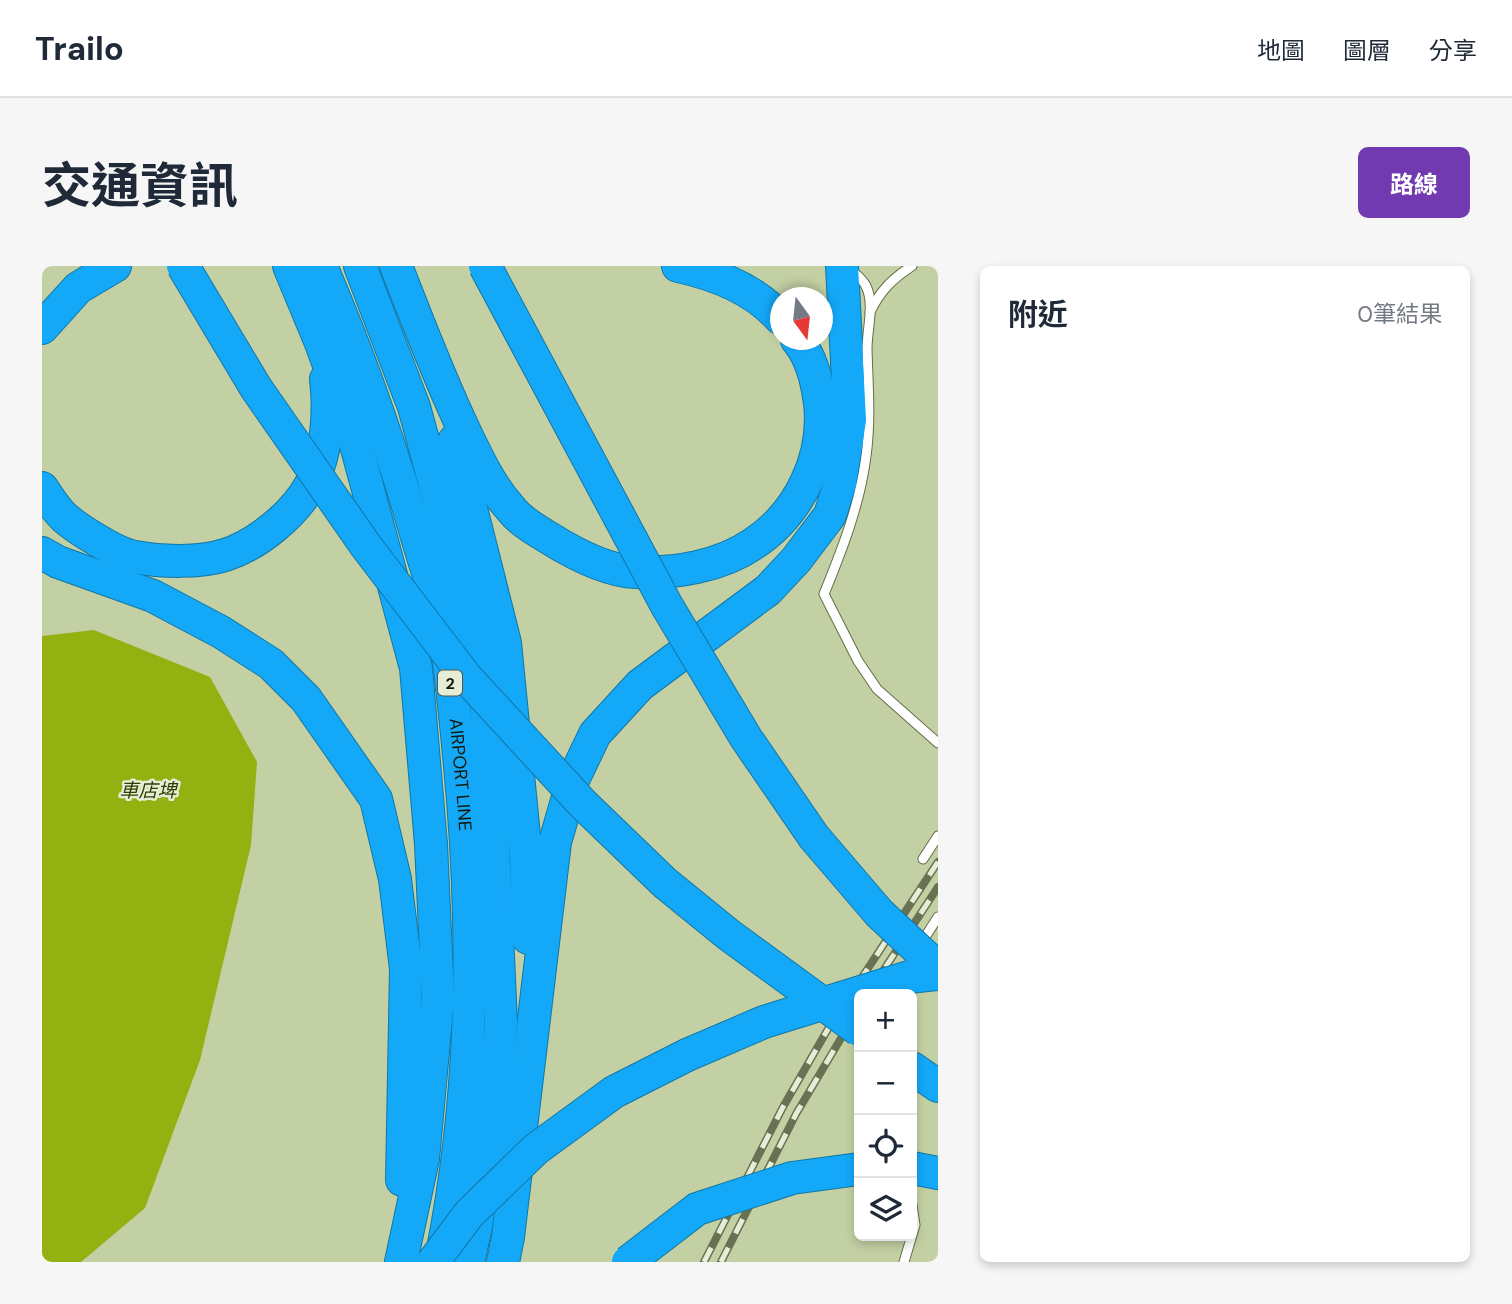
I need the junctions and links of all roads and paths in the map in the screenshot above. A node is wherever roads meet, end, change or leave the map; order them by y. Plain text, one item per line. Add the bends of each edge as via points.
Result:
1 (115, 266) edge
2 (183, 266) edge
3 (289, 266) edge
4 (321, 266) edge
5 (360, 266) edge
6 (396, 266) edge
7 (485, 266) edge
8 (678, 266) edge
9 (845, 266) edge
10 (912, 266) edge
11 (770, 309) edge
12 (869, 314) junction
13 (42, 328) edge
14 (321, 343) junction
15 (427, 345) junction
16 (805, 350) edge
17 (42, 488) edge
18 (42, 531) edge
19 (42, 553) edge
20 (126, 586) junction
21 (938, 743) edge
22 (938, 836) edge
23 (923, 859) dead end
24 (938, 917) edge
25 (924, 965) edge
26 (902, 972) dead end
27 (938, 974) edge
28 (890, 989) edge
29 (854, 1031) edge
30 (532, 1050) junction
31 (917, 1071) edge
32 (938, 1086) edge
33 (917, 1169) edge
34 (854, 1170) edge
35 (938, 1173) edge
36 (910, 1241) edge
37 (401, 1262) edge
38 (433, 1262) edge
39 (440, 1262) edge
40 (468, 1262) edge
41 (503, 1262) edge
42 (628, 1262) edge
43 (904, 1262) edge

1 - 13 highway via 78,288
2 - 29 highway, bridge via 256,388 366,546 466,677 583,804 665,883
3 - 14 highway
4 - 39 highway, AIRPORT LINE / 2 via 390,444 419,544 444,636 459,753 471,1002 464,1120
5 - 40 highway, AIRPORT LINE / 2 via 414,407 485,669 501,1023
6 - 15 highway
7 - 25 highway, bridge via 667,606 746,738 814,837
8 - 11 highway via 730,282
9 - 12 lane via 865,284
9 - 30 highway via 850,420 830,515 768,590 640,685 595,734 573,780 555,842
10 - 12 lane via 894,277
12 - 21 lane via 867,454 840,557 824,594 877,689
14 - 17 highway via 327,390 323,453 294,508 258,538 225,555 175,561 132,557 64,517
14 - 37 highway via 351,426 416,668 438,998 423,1159
15 - 16 highway via 485,473 512,511 569,551 635,573 681,570 723,559 754,544 789,512 818,451 822,419 817,382
15 - 30 highway via 505,643 526,856
18 - 20 highway
19 - 20 highway
20 - 37 highway via 221,632 271,664 306,699 376,799 395,879 406,969
22 - 23 lane
24 - 25 lane
26 - 28 lane
27 - 38 highway, bridge via 909,977 764,1022 614,1092 536,1149 469,1214
30 - 41 highway
31 - 32 highway
33 - 35 highway
34 - 42 highway, bridge via 792,1178 697,1209
36 - 43 lane

